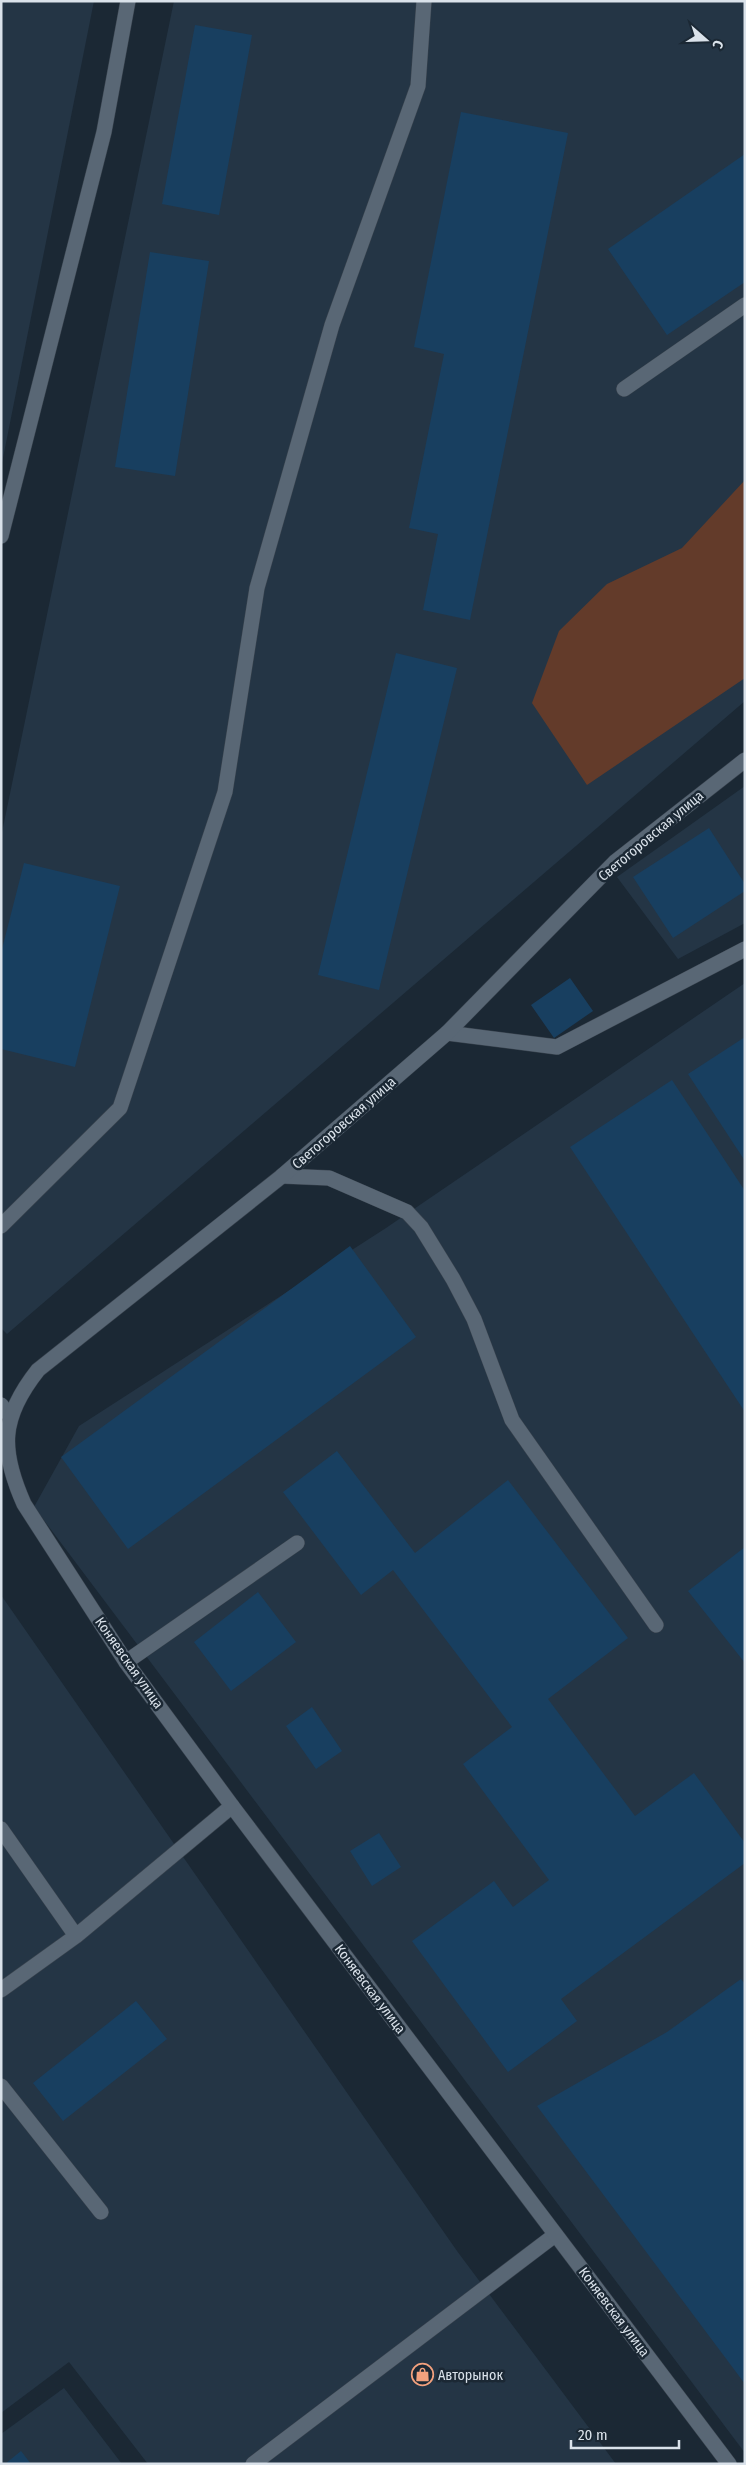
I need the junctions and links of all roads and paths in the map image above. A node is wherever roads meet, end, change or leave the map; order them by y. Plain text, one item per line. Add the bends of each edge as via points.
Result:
1 (128, 1) edge
2 (424, 1) edge
3 (745, 305) edge
4 (624, 389) dead end
5 (1, 536) edge
6 (745, 760) edge
7 (745, 949) edge
8 (447, 1033) junction
9 (282, 1176) junction
10 (1, 1226) edge
11 (6, 1410) edge
12 (24, 1504) joint
13 (297, 1543) dead end
14 (656, 1625) dead end
15 (126, 1662) junction
16 (232, 1806) junction
17 (1, 1829) edge
18 (76, 1936) junction
19 (1, 1990) edge
20 (1, 2086) edge
21 (101, 2212) dead end
22 (556, 2235) junction
23 (253, 2464) edge
24 (730, 2464) edge

1 - 5 street via 104,132
2 - 10 street via 418,86 332,325 257,588 224,792 120,1108
3 - 4 street
6 - 8 street, Светогоровская улица via 616,862
7 - 8 street via 557,1047
8 - 9 street, Светогоровская улица
9 - 11 street, Светогоровская улица via 38,1370
9 - 14 street via 329,1178 407,1212 421,1227 474,1320 512,1420
11 - 12 street, Светогоровская улица via 4,1448 11,1481
12 - 15 street, Коняевская улица
13 - 15 street
15 - 16 street, Коняевская улица
16 - 18 street
16 - 22 street, Коняевская улица
17 - 18 street
18 - 19 street
20 - 21 street
22 - 23 street
22 - 24 street, Коняевская улица

